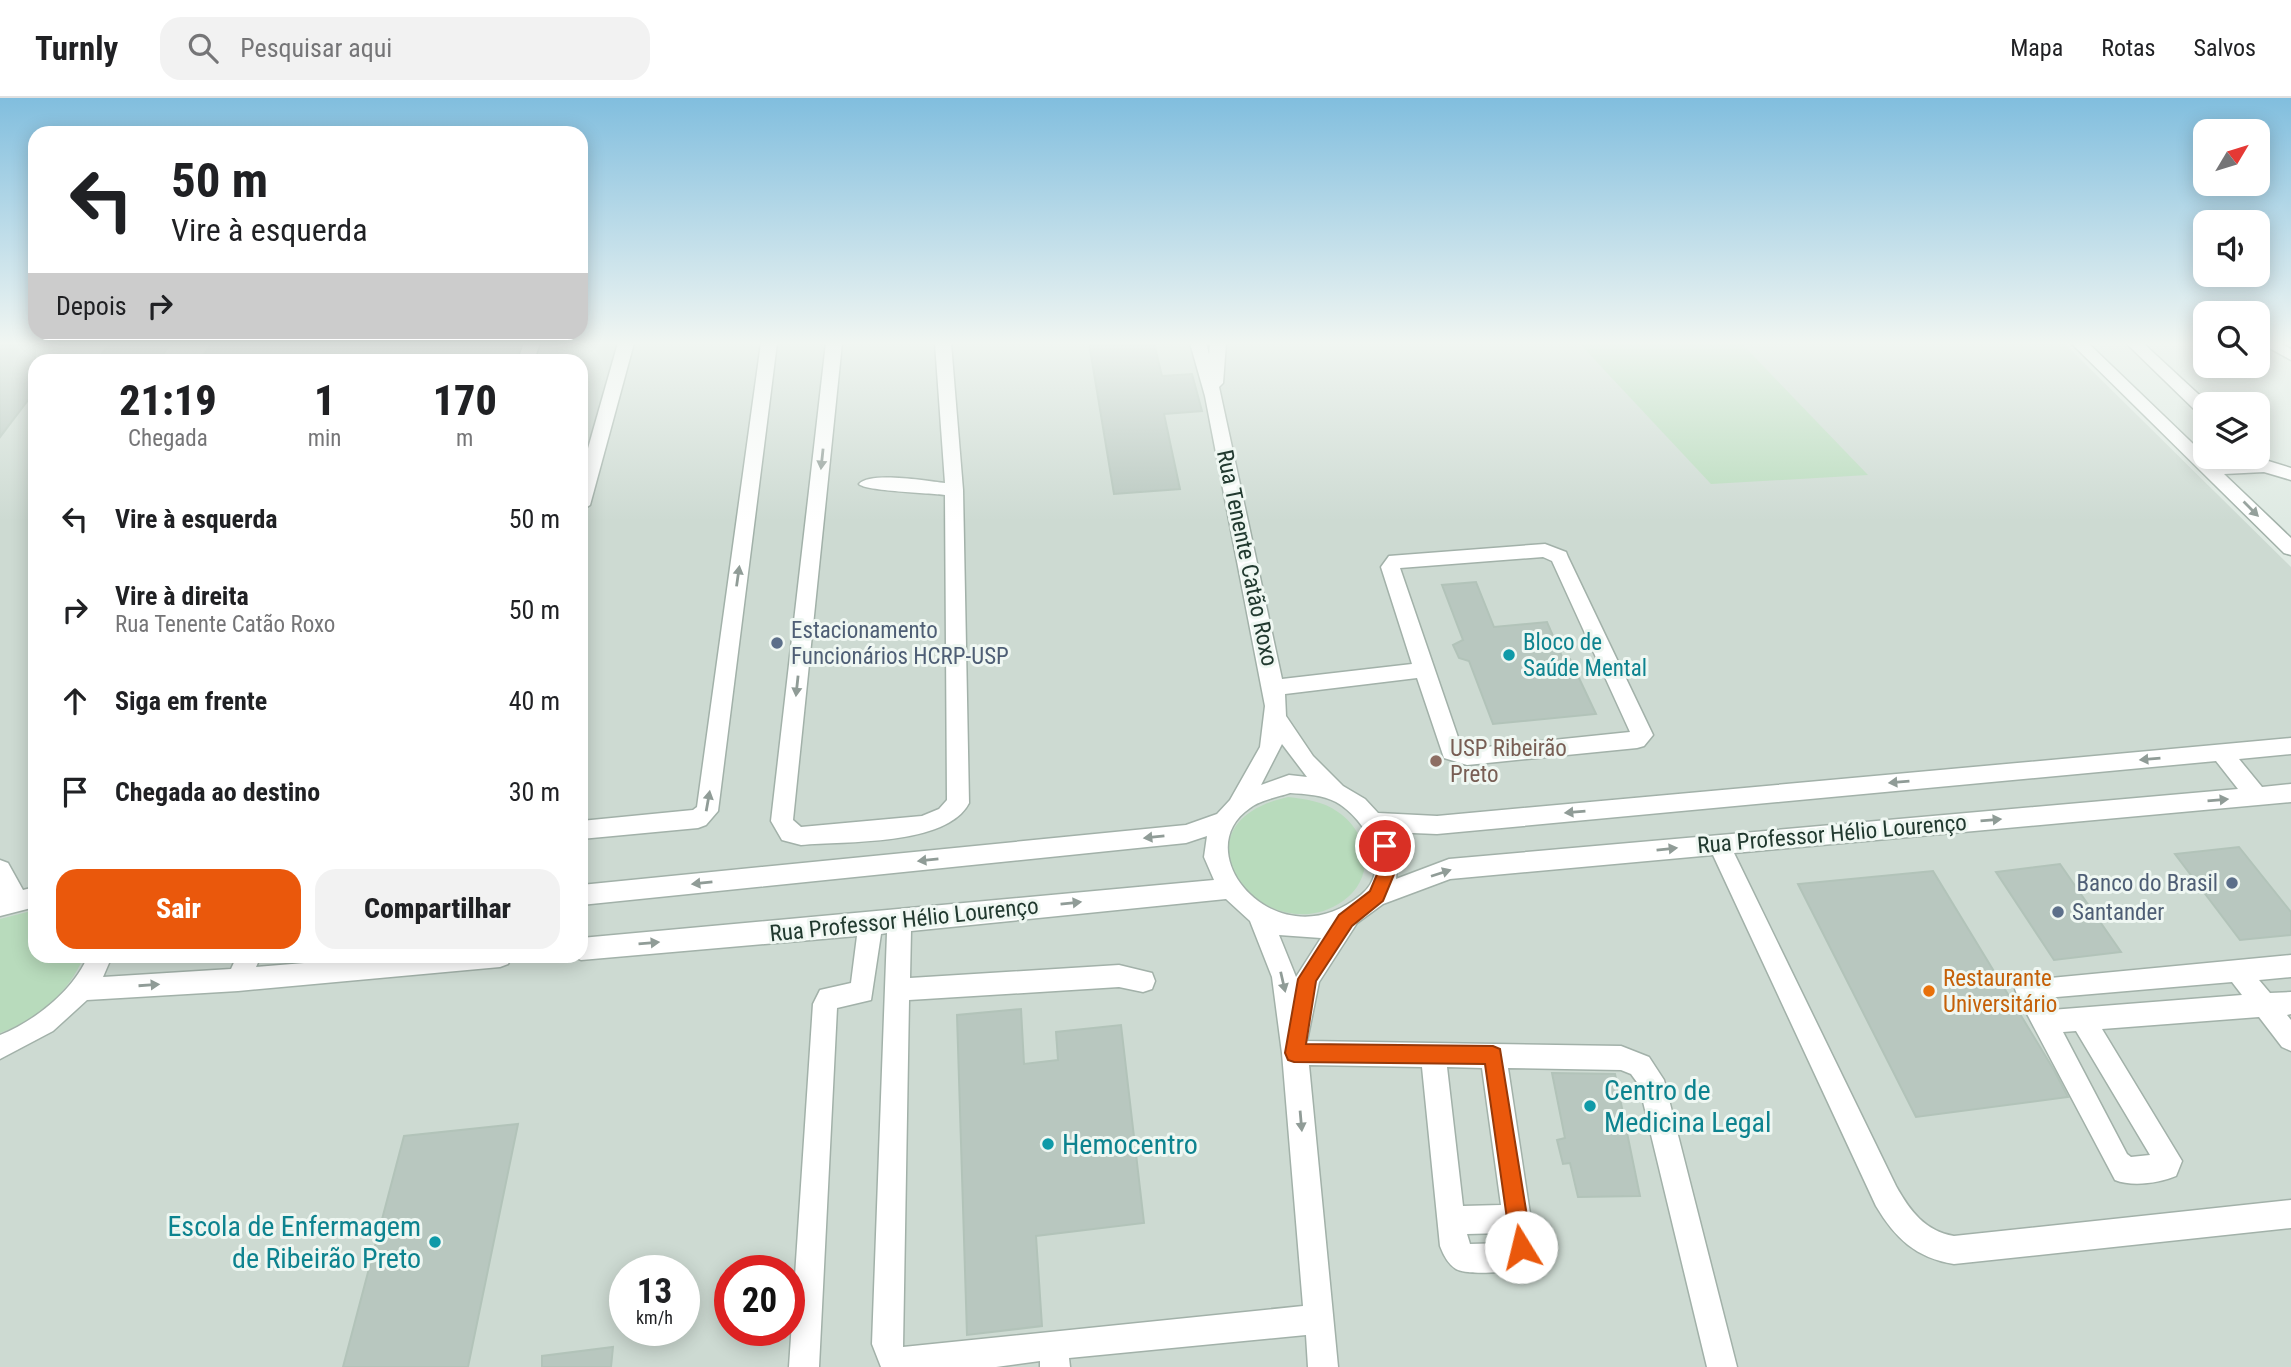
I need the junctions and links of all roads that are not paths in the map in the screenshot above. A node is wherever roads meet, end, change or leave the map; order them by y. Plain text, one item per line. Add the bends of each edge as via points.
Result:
1 (610, 402) edge
2 (761, 402) edge
3 (828, 402) edge
4 (947, 402) edge
5 (1214, 402) edge
6 (2141, 402) edge
7 (2193, 452) edge
8 (2270, 465) edge
9 (2211, 469) edge
10 (2269, 469) edge
11 (2291, 474) edge
12 (588, 480) edge
13 (869, 484) dead end
14 (954, 490) junction
15 (2291, 490) edge
16 (2291, 549) edge
17 (1423, 670) junction
18 (1274, 688) junction
19 (1278, 721) junction
20 (2291, 746) edge
21 (2221, 752) junction
22 (2291, 793) edge
23 (2257, 796) junction
24 (1346, 798) junction
25 (1237, 803) junction
26 (1220, 822) junction
27 (1373, 822) junction
28 (588, 830) edge
29 (1719, 844) junction
30 (0, 870) edge
31 (1227, 888) junction
32 (588, 894) edge
33 (1377, 896) junction
34 (17, 901) edge
35 (1261, 918) junction
36 (1346, 921) junction
37 (899, 922) junction
38 (870, 924) junction
39 (588, 948) edge
40 (96, 963) edge
41 (246, 963) edge
42 (342, 963) edge
43 (320, 964) edge
44 (2291, 966) edge
45 (2237, 970) junction
46 (238, 980) junction
47 (1143, 981) dead end
48 (81, 989) junction
49 (896, 989) junction
50 (2291, 1003) edge
51 (2265, 1006) junction
52 (2082, 1019) junction
53 (2045, 1022) junction
54 (2291, 1039) edge
55 (2, 1048) edge
56 (1294, 1053) junction
57 (1433, 1054) junction
58 (1493, 1055) junction
59 (2291, 1214) edge
60 (1517, 1219) junction
61 (1451, 1220) junction
62 (1320, 1319) junction
63 (1055, 1356) edge
64 (890, 1362) edge
65 (804, 1367) edge
66 (1323, 1367) edge
67 (1722, 1367) edge

1 - 12 street
28 -> 2 street via 698,819 707,811
3 -> 14 street via 782,821 790,833 801,836 924,825 947,815 958,803
4 - 14 street
5 - 18 street, Rua Tenente Catão Roxo
6 - 7 street
8 - 11 street
9 -> 16 street
10 - 15 street
13 - 14 street
17 - 17 street via 1457,756 1637,740 1642,735 1553,552 1392,563
17 - 18 street
18 - 19 street, Rua Tenente Catão Roxo
19 - 24 street, Rua Tenente Catão Roxo via 1305,762
19 - 25 street, Rua Tenente Catão Roxo via 1270,749
20 - 21 street, Rua Professor Hélio Lourenço
21 - 23 street
21 -> 27 street, Rua Professor Hélio Lourenço via 1437,825
22 - 23 street, Rua Professor Hélio Lourenço
29 -> 23 street, Rua Professor Hélio Lourenço
24 - 25 street via 1319,787 1289,784 1261,789
24 - 27 street
25 - 26 street
26 - 31 street via 1214,844 1216,866
26 -> 32 street via 1186,834
27 - 33 street via 1385,846 1387,872
33 -> 29 street, Rua Professor Hélio Lourenço via 1449,869
29 - 59 street via 1886,1196 1902,1223 1923,1241 1954,1250
30 - 34 street
31 - 35 street
37 -> 31 street, Rua Professor Hélio Lourenço
33 - 36 street
35 - 36 street via 1289,927 1319,928
35 -> 56 street via 1284,977
36 - 56 street via 1307,979
37 - 38 street, Rua Professor Hélio Lourenço
37 - 49 street
39 -> 38 street, Rua Professor Hélio Lourenço
38 - 65 street via 862,992 829,998 825,1004
40 - 48 street
41 - 46 street
42 - 43 street
43 - 46 street
44 - 45 street
45 - 51 street
45 - 53 street via 2029,987 2026,992
48 -> 46 street
47 - 49 street via 1119,976
48 - 55 street via 49,1019
49 - 64 street
50 - 51 street
51 - 52 street
51 - 54 street
52 - 53 street
52 - 53 street via 2169,1161 2167,1167 2133,1172 2118,1163
56 - 57 street
56 -> 62 street
57 - 58 street
57 - 61 street
58 - 60 street
58 - 67 street via 1621,1058 1640,1065 1651,1080
60 - 61 street
60 - 61 street via 1518,1257 1464,1258 1454,1246
62 - 63 street
62 - 66 street
63 - 64 street

